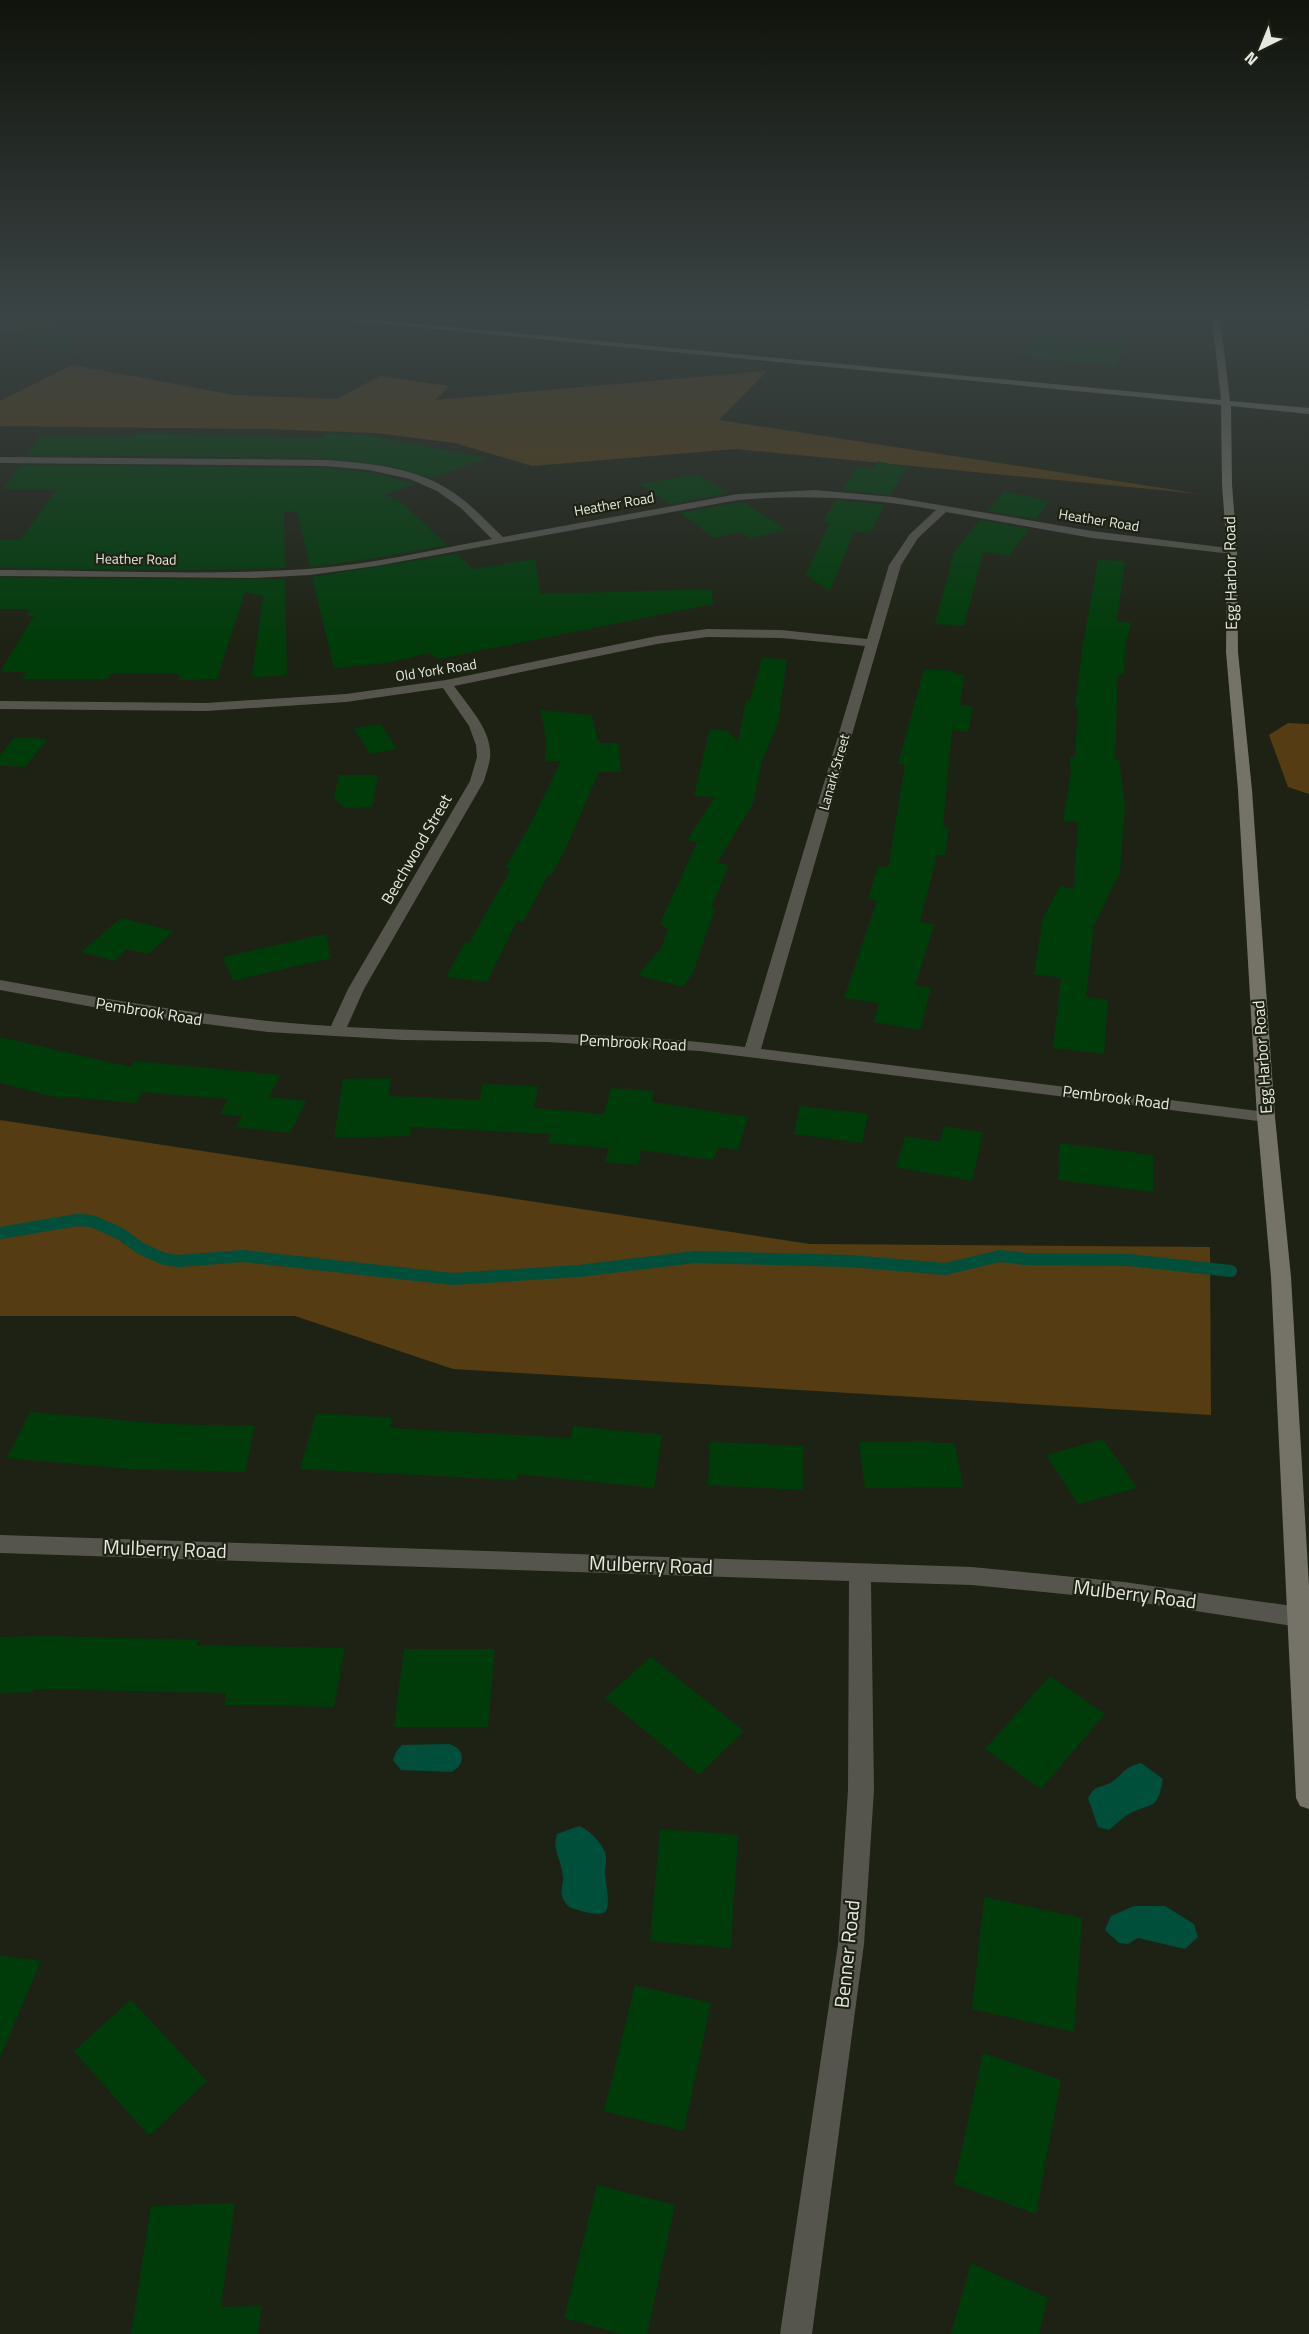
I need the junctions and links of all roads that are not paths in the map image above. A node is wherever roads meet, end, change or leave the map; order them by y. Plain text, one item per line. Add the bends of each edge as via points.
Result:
1 (1226, 426) edge
2 (0, 460) edge
3 (943, 509) junction
4 (500, 540) junction
5 (1232, 551) junction
6 (0, 573) edge
7 (872, 643) junction
8 (446, 684) junction
9 (0, 705) edge
10 (0, 985) edge
11 (337, 1030) junction
12 (752, 1051) junction
13 (1266, 1117) junction
14 (0, 1544) edge
15 (860, 1572) junction
16 (1299, 1617) junction
17 (1309, 1798) edge
18 (796, 2334) edge

1 - 5 main road, Egg Harbor Road
2 - 4 street via 325,463 375,468 441,489
3 - 4 street, Heather Road via 828,493 766,493
3 - 5 street, Heather Road via 1113,539
3 - 7 street, Lanark Street via 900,555
4 - 6 street, Heather Road via 376,563 282,574
5 - 13 main road, Egg Harbor Road via 1232,652
7 - 8 street, Old York Road via 781,634 707,633
7 - 12 street, Lanark Street
8 - 9 street, Old York Road via 346,698 244,706
8 - 11 street, Beechwood Street via 482,741 482,766 477,781 356,989
10 - 11 street, Pembrook Road via 195,1019
11 - 12 street, Pembrook Road via 548,1037
12 - 13 street, Pembrook Road
13 - 16 main road, Egg Harbor Road via 1281,1277
14 - 15 street, Mulberry Road
15 - 16 street, Mulberry Road via 1059,1584
15 - 18 street, Benner Road via 861,1790 851,1944
16 - 17 main road, Egg Harbor Road

